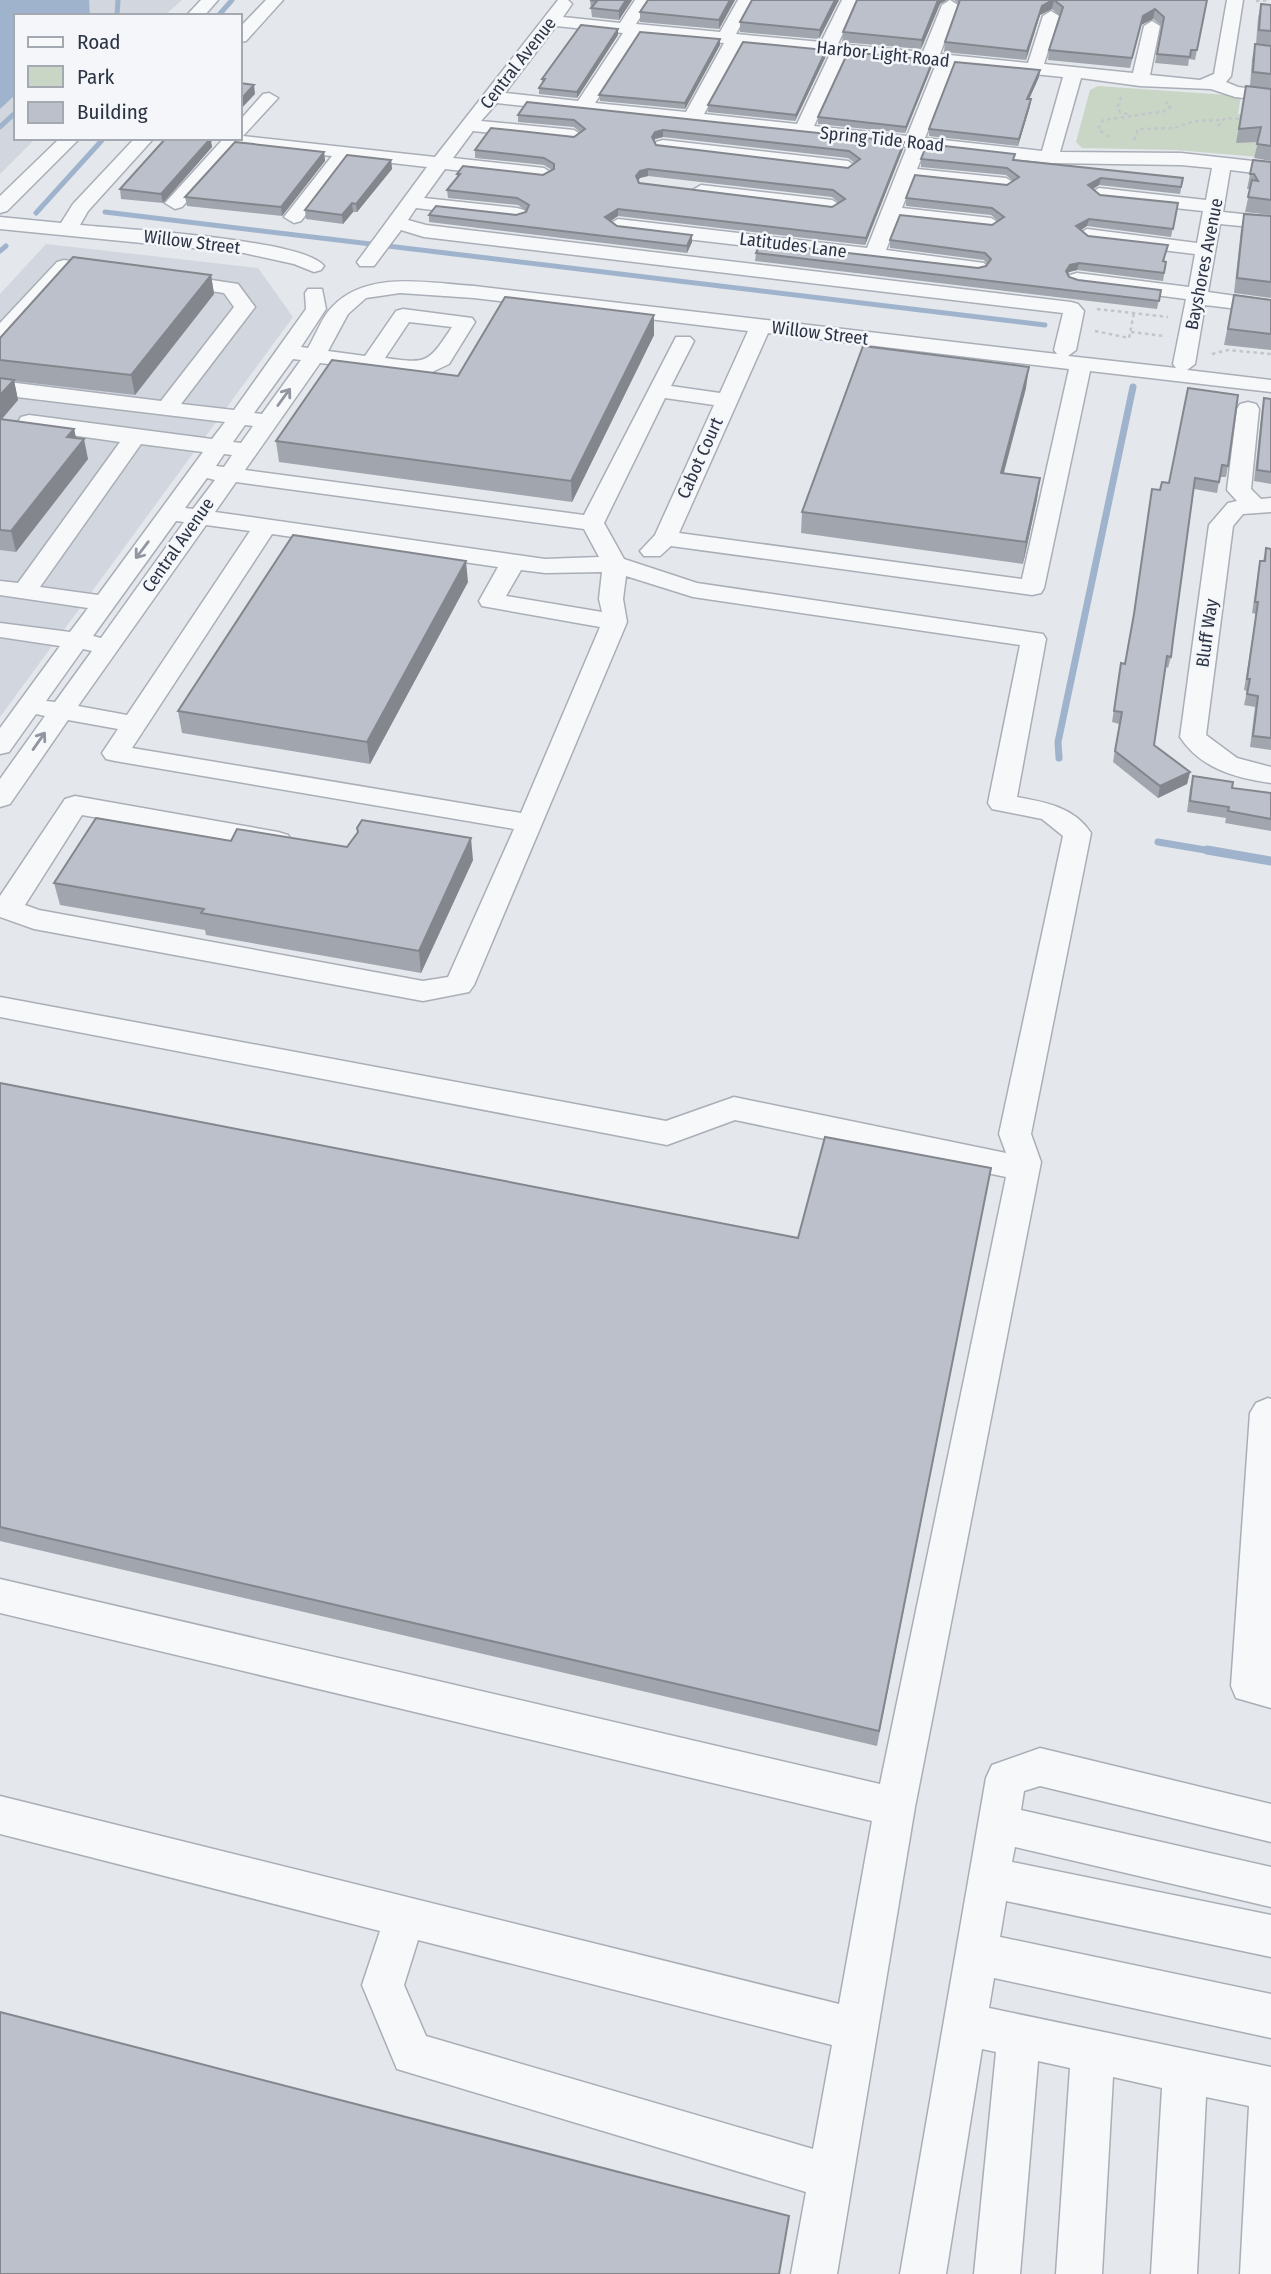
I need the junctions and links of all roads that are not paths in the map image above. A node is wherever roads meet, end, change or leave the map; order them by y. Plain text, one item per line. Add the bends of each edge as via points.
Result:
1 (210, 0) edge
2 (275, 0) edge
3 (567, 0) edge
4 (643, 0) edge
5 (746, 0) edge
6 (850, 0) edge
7 (1234, 4) edge
8 (950, 5) dead end
9 (1252, 5) edge
10 (1053, 8) edge
11 (196, 14) edge
12 (1155, 17) edge
13 (552, 20) junction
14 (629, 28) junction
15 (242, 35) edge
16 (730, 39) junction
17 (1226, 48) junction
18 (833, 49) junction
19 (1245, 50) dead end
20 (938, 60) junction
21 (1034, 70) junction
22 (1073, 74) junction
23 (1213, 83) junction
24 (1135, 88) junction
25 (1271, 96) edge
26 (493, 97) junction
27 (269, 99) dead end
28 (583, 107) junction
29 (692, 119) junction
30 (468, 125) junction
31 (764, 127) junction
32 (242, 129) edge
33 (803, 131) junction
34 (574, 136) edge
35 (242, 138) edge
36 (69, 140) edge
37 (143, 140) edge
38 (232, 140) edge
39 (916, 143) junction
40 (663, 146) edge
41 (344, 153) junction
42 (749, 156) junction
43 (1049, 157) junction
44 (440, 162) junction
45 (1222, 164) junction
46 (848, 167) edge
47 (1271, 169) edge
48 (904, 173) junction
49 (544, 174) edge
50 (1006, 184) edge
51 (676, 188) edge
52 (1099, 194) edge
53 (731, 195) junction
54 (411, 202) junction
55 (176, 203) dead end
56 (832, 206) edge
57 (0, 207) edge
58 (1214, 212) junction
59 (891, 213) junction
60 (517, 214) edge
61 (294, 217) dead end
62 (0, 223) edge
63 (1271, 223) edge
64 (991, 224) edge
65 (618, 225) edge
66 (394, 227) junction
67 (68, 228) junction
68 (712, 235) junction
69 (1087, 235) edge
70 (1207, 250) junction
71 (874, 255) junction
72 (331, 262) junction
73 (374, 262) junction
74 (978, 267) edge
75 (128, 274) edge
76 (153, 278) edge
77 (1077, 279) edge
78 (316, 293) junction
79 (363, 294) junction
80 (1198, 296) junction
81 (1271, 307) edge
82 (761, 326) junction
83 (0, 335) edge
84 (682, 341) dead end
85 (288, 351) junction
86 (315, 355) junction
87 (1073, 357) junction
88 (371, 363) edge
89 (1184, 364) junction
90 (1271, 375) edge
91 (1271, 386) edge
92 (0, 388) edge
93 (658, 391) junction
94 (725, 401) junction
95 (166, 409) junction
96 (1248, 409) dead end
97 (242, 418) junction
98 (266, 421) junction
99 (29, 422) edge
100 (135, 437) junction
101 (220, 447) junction
102 (246, 450) junction
103 (201, 471) junction
104 (228, 475) junction
105 (1254, 506) edge
106 (170, 513) junction
107 (199, 517) junction
108 (592, 523) junction
109 (265, 527) junction
110 (665, 538) junction
111 (513, 562) junction
112 (615, 564) junction
113 (12, 590) edge
114 (102, 603) junction
115 (615, 622) junction
116 (1, 632) edge
117 (75, 641) junction
118 (106, 645) junction
119 (29, 705) junction
120 (60, 711) junction
121 (134, 724) junction
122 (0, 746) edge
123 (1271, 775) edge
124 (0, 798) edge
125 (530, 823) junction
126 (305, 846) edge
127 (5, 907) edge
128 (0, 1007) edge
129 (1023, 1169) junction
130 (1271, 1414) edge
131 (0, 1596) edge
132 (1271, 1690) edge
133 (895, 1807) junction
134 (0, 1815) edge
135 (999, 1824) junction
136 (1271, 1824) edge
137 (989, 1877) junction
138 (1271, 1886) edge
139 (405, 1917) junction
140 (1271, 1936) edge
141 (976, 1953) junction
142 (1271, 2016) edge
143 (964, 2024) junction
144 (856, 2030) junction
145 (1019, 2035) junction
146 (1093, 2051) junction
147 (1185, 2071) junction
148 (1271, 2089) edge
149 (1271, 2101) edge
150 (831, 2177) junction
151 (814, 2274) edge
152 (923, 2274) edge
153 (997, 2274) edge
154 (1079, 2274) edge
155 (1174, 2274) edge
156 (1263, 2274) edge

1 - 11 street
2 - 15 street
3 - 13 street, Central Avenue
4 - 14 street
5 - 16 street
6 - 18 street
7 - 9 street
7 - 17 street
8 - 20 street
10 - 21 street
12 - 24 street
13 - 14 street, Harbor Light Road
13 - 26 street, Central Avenue
14 - 16 street, Harbor Light Road
14 - 28 street
16 - 18 street, Harbor Light Road
16 - 29 street
17 - 19 street
17 - 23 street via 1222,76
18 - 20 street, Harbor Light Road
18 - 33 street
20 - 21 street, Harbor Light Road
20 - 39 street
21 - 22 street, Harbor Light Road
22 - 24 street, Harbor Light Road
22 - 43 street
23 - 24 street, Harbor Light Road
23 - 25 street, Harbor Light Road via 1235,92
26 - 28 street, Spring Tide Road
26 - 30 street, Central Avenue
27 - 32 street
28 - 29 street, Spring Tide Road
29 - 31 street, Spring Tide Road
30 - 34 street, Central Avenue
30 - 44 street, Central Avenue
31 - 33 street, Spring Tide Road
31 - 42 street
33 - 39 street, Spring Tide Road
35 - 41 street
36 - 57 street
37 - 67 street via 79,208
38 - 55 street
39 - 43 street, Spring Tide Road
39 - 48 street
40 - 42 street
41 - 44 street
41 - 61 street
42 - 46 street
42 - 53 street
43 - 45 street, Spring Tide Road
44 - 49 street
44 - 54 street, Central Avenue
45 - 47 street, Spring Tide Road
45 - 58 street, Bayshores Avenue
48 - 50 street
48 - 59 street
51 - 53 street
52 - 58 street
53 - 56 street
53 - 68 street
54 - 60 street
54 - 66 street, Central Avenue
58 - 63 street
58 - 70 street, Bayshores Avenue
59 - 64 street
59 - 71 street
62 - 67 street, Willow Street
65 - 68 street, Latitudes Lane
66 - 73 street, Central Avenue
66 - 87 street via 1071,308
67 - 72 street, Willow Street via 244,247
68 - 71 street, Latitudes Lane
69 - 70 street
70 - 80 street, Bayshores Avenue
71 - 74 street, Latitudes Lane
72 - 73 street, Willow Street
72 - 78 street via 303,277
73 - 79 street, Central Avenue via 382,281
73 - 87 street, Willow Street via 404,277
75 - 83 street via 64,266
76 - 95 street via 230,288 245,307
77 - 80 street
78 - 79 street, Willow Street via 335,297
78 - 85 street, Central Avenue via 316,309
79 - 82 street, Willow Street via 400,287 474,292
79 - 86 street, Central Avenue via 339,311
80 - 81 street
80 - 89 street, Bayshores Avenue
82 - 87 street, Willow Street
82 - 94 street, Cabot Court
84 - 93 street
85 - 86 street
85 - 97 street, Central Avenue
86 - 88 street
98 -> 86 street, Central Avenue
87 - 89 street, Willow Street
87 - 91 street, Willow Street
87 - 110 street via 1032,588
89 - 90 street, Willow Street
92 - 95 street
93 - 94 street
93 - 108 street
94 - 110 street, Cabot Court
95 - 97 street
96 - 105 street via 1240,490
97 - 98 street
97 - 101 street, Central Avenue
98 - 102 street, Central Avenue
99 - 100 street
100 - 101 street
100 - 113 street
101 - 102 street
101 - 103 street, Central Avenue
102 - 104 street, Central Avenue
103 - 104 street
103 - 106 street, Central Avenue
104 - 107 street, Central Avenue
104 - 108 street
105 - 123 street, Bluff Way via 1221,525 1193,737 1210,757
106 - 107 street
106 -> 114 street, Central Avenue
107 - 109 street
107 - 118 street, Central Avenue
108 - 112 street
109 - 111 street
109 - 121 street
110 - 112 street via 649,555
111 - 112 street
111 - 115 street via 491,601
112 - 115 street via 611,599
112 - 129 street via 693,590 1034,639 1002,803 1050,812 1077,834 1016,1134
113 - 114 street
114 - 117 street, Central Avenue
115 - 125 street
116 - 117 street
117 - 118 street
117 - 119 street, Central Avenue
118 - 120 street, Central Avenue
119 - 120 street
119 - 122 street, Central Avenue
120 - 121 street
124 -> 120 street, Central Avenue
121 - 125 street via 115,753
125 - 127 street via 459,985 423,990 34,919
126 - 127 street via 75,805
128 - 129 street via 667,1133 734,1108
129 - 133 street
130 - 132 street via 1250,1686
131 - 133 street
133 - 144 street
134 - 139 street
135 - 136 street via 1006,1778 1040,1767
135 - 137 street
135 - 138 street
137 - 140 street
137 - 141 street
139 - 144 street
139 - 150 street via 383,1985 412,2054
141 - 142 street
141 - 143 street
143 - 145 street
143 - 152 street
144 - 150 street
145 - 146 street
145 - 153 street
146 - 147 street
146 - 154 street
147 - 148 street
147 - 155 street
149 - 156 street
150 - 151 street

